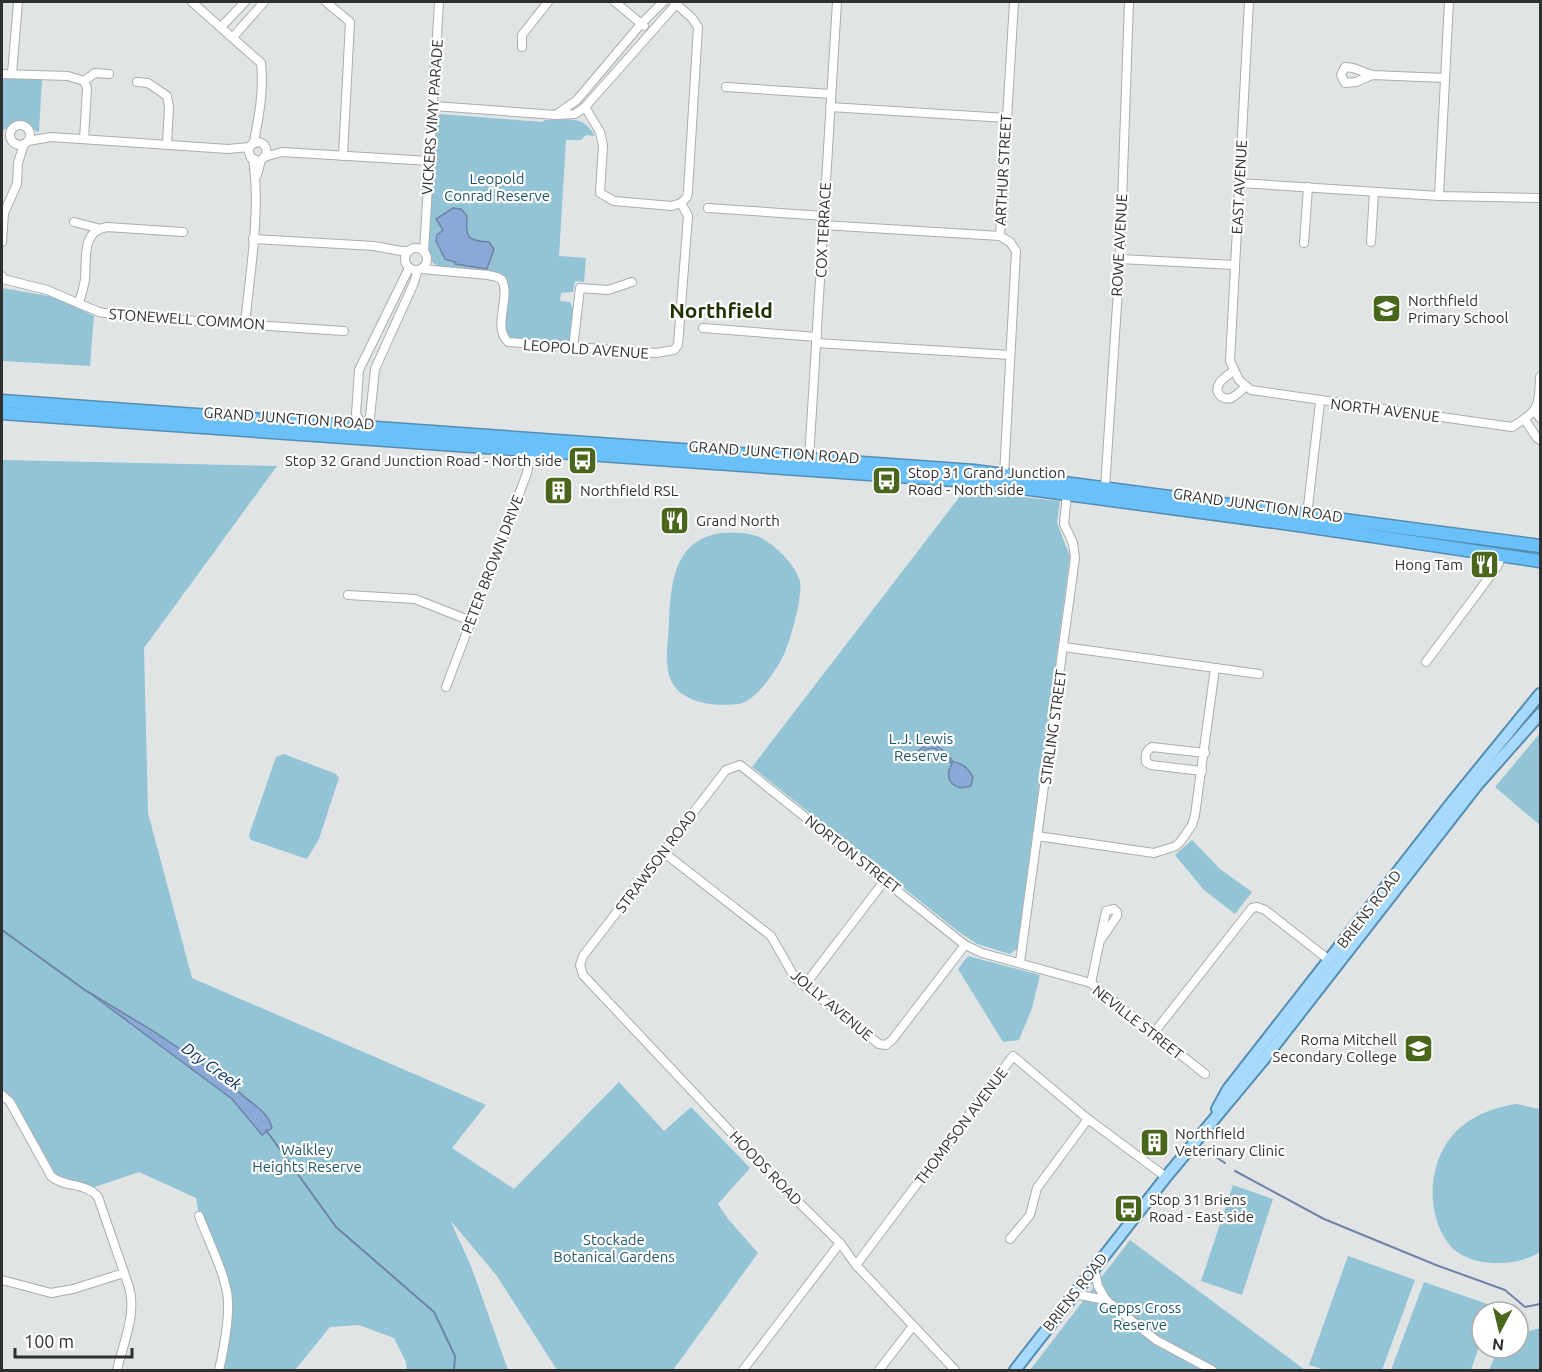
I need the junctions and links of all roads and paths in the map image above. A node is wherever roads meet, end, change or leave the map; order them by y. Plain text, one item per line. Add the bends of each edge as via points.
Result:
1 (18, 2) edge
2 (192, 2) edge
3 (245, 2) edge
4 (264, 2) edge
5 (326, 2) edge
6 (439, 2) edge
7 (548, 2) edge
8 (615, 2) edge
9 (663, 2) edge
10 (676, 2) edge
11 (837, 2) edge
12 (1014, 2) edge
13 (1130, 2) edge
14 (1249, 2) edge
15 (1449, 2) edge
16 (641, 24) junction
17 (221, 27) junction
18 (650, 32) junction
19 (233, 37) junction
20 (522, 47) dead end
21 (2, 74) edge
22 (12, 74) junction
23 (109, 74) dead end
24 (1372, 75) dead end
25 (1445, 78) junction
26 (84, 81) junction
27 (137, 82) dead end
28 (726, 87) dead end
29 (831, 94) junction
30 (434, 106) junction
31 (585, 107) junction
32 (830, 108) junction
33 (556, 115) junction
34 (1006, 118) junction
35 (29, 131) junction
36 (2, 136) edge
37 (9, 136) edge
38 (51, 137) junction
39 (84, 139) junction
40 (26, 142) junction
41 (167, 144) junction
42 (257, 151) junction
43 (342, 156) junction
44 (430, 161) junction
45 (18, 163) junction
46 (1240, 183) junction
47 (1308, 188) junction
48 (1374, 192) junction
49 (1439, 196) junction
50 (1540, 198) edge
51 (681, 202) junction
52 (708, 208) dead end
53 (824, 216) junction
54 (74, 222) dead end
55 (823, 225) junction
56 (97, 228) junction
57 (183, 232) dead end
58 (424, 233) junction
59 (1000, 236) junction
60 (253, 239) junction
61 (2, 242) edge
62 (1304, 243) dead end
63 (1371, 243) dead end
64 (389, 249) junction
65 (412, 250) junction
66 (425, 255) junction
67 (1119, 259) junction
68 (407, 265) junction
69 (1234, 265) junction
70 (420, 270) junction
71 (444, 270) junction
72 (2, 276) edge
73 (632, 282) dead end
74 (79, 303) junction
75 (245, 324) junction
76 (703, 328) dead end
77 (344, 331) dead end
78 (817, 340) junction
79 (573, 348) junction
80 (1010, 355) junction
81 (1233, 371) junction
82 (1540, 377) edge
83 (1239, 380) joint
84 (1246, 386) junction
85 (2, 401) edge
86 (1320, 402) junction
87 (2, 413) edge
88 (1530, 416) junction
89 (1540, 418) edge
90 (363, 433) junction
91 (1540, 440) edge
92 (532, 445) junction
93 (809, 465) junction
94 (1004, 475) junction
95 (1068, 488) junction
96 (1105, 488) junction
97 (1169, 502) junction
98 (1306, 521) junction
99 (1503, 541) junction
100 (1540, 546) edge
101 (1502, 555) junction
102 (1540, 561) edge
103 (348, 596) dead end
104 (471, 621) junction
105 (1064, 647) junction
106 (1426, 662) dead end
107 (1215, 668) junction
108 (1259, 674) dead end
109 (446, 687) dead end
110 (1540, 694) edge
111 (1540, 714) edge
112 (1205, 753) junction
113 (740, 765) joint
114 (1202, 771) junction
115 (1037, 836) junction
116 (663, 852) junction
117 (885, 880) junction
118 (1100, 940) dead end
119 (965, 945) junction
120 (1020, 962) junction
121 (1333, 963) junction
122 (580, 965) joint
123 (1091, 983) junction
124 (804, 986) junction
125 (1153, 1034) junction
126 (1205, 1074) dead end
127 (2, 1095) edge
128 (1088, 1119) junction
129 (1166, 1177) junction
130 (199, 1216) dead end
131 (1010, 1239) dead end
132 (840, 1243) junction
133 (856, 1265) junction
134 (1094, 1268) junction
135 (124, 1273) junction
136 (2, 1280) edge
137 (1074, 1293) junction
138 (1106, 1300) junction
139 (913, 1326) junction
140 (117, 1371) edge
141 (219, 1371) edge
142 (743, 1371) edge
143 (879, 1371) edge
144 (955, 1371) edge
145 (1015, 1371) edge
146 (1212, 1371) edge

1 - 22 street
2 - 17 street
3 - 17 street
4 - 19 street
5 - 43 street via 350,22
6 - 30 street, VICKERS VIMY PARADE
7 - 20 street via 522,34
8 - 16 street
9 - 16 street
10 - 18 street
10 - 51 street via 698,27 688,191
11 - 29 street, COX TERRACE
12 - 34 street, ARTHUR STREET
13 - 67 street, ROWE AVENUE
14 - 46 street, EAST AVENUE
15 - 25 street
16 - 18 street
16 - 33 street via 577,100
17 - 19 street
18 - 31 street
19 - 42 street via 261,63
21 - 22 street
22 - 26 street via 68,76
23 - 26 street via 95,73
24 - 25 street
25 - 49 street
26 - 39 street
27 - 41 street via 148,83 167,96
28 - 29 street
29 - 32 street, COX TERRACE
30 - 33 street
30 - 44 street, VICKERS VIMY PARADE
31 - 33 street via 575,114
31 - 51 street via 603,145 600,193 614,201 672,206
32 - 34 street
32 - 53 street, COX TERRACE
34 - 59 street, ARTHUR STREET
35 - 37 street via 18,125
35 - 38 street
35 - 40 street
36 - 37 street
37 - 40 street via 19,145
37 - 45 street
38 - 39 street
38 - 40 street
39 - 41 street
40 - 45 street
41 - 42 street
42 - 43 street
42 - 60 street
43 - 44 street
44 - 58 street, VICKERS VIMY PARADE
45 - 61 street via 17,184 4,213
46 - 47 street
46 - 69 street, EAST AVENUE
47 - 48 street
47 - 62 street
48 - 49 street
48 - 63 street
49 - 50 street
51 - 79 street, LEOPOLD AVENUE via 688,216 678,345 674,350 656,353
52 - 53 street
53 - 55 street, COX TERRACE
54 - 56 street
55 - 59 street
55 - 78 street, COX TERRACE
56 - 57 street
56 - 74 street via 88,242 85,283
58 - 65 street, VICKERS VIMY PARADE
58 - 66 street, VICKERS VIMY PARADE
59 - 80 street, ARTHUR STREET via 1016,251
60 - 64 street
60 - 75 street
64 - 65 street
64 - 68 street
65 - 66 street
65 - 68 street via 405,256
66 - 70 street via 426,264
66 - 71 street, LEOPOLD AVENUE
67 - 69 street
67 - 96 street, ROWE AVENUE
68 - 70 street
68 - 90 street via 359,370 356,414
69 - 81 street, EAST AVENUE via 1230,361
70 - 71 street, LEOPOLD AVENUE
70 - 90 street via 375,369 370,417
71 - 79 street, LEOPOLD AVENUE via 502,280 505,292 501,331 508,342
72 - 74 street, STONEWELL COMMON
73 - 79 street via 608,290 580,288
74 - 75 street, STONEWELL COMMON via 123,316
75 - 77 street, STONEWELL COMMON
76 - 78 street
78 - 80 street
78 - 93 street, COX TERRACE
80 - 94 street, ARTHUR STREET
81 - 83 street, EAST AVENUE
81 - 84 street via 1219,383 1218,395 1232,398
82 - 88 street via 1539,400
83 - 84 street, NORTH AVENUE
84 - 86 street, NORTH AVENUE
85 - 90 highway, GRAND JUNCTION ROAD
86 - 88 street, NORTH AVENUE via 1512,427
86 - 98 street
87 - 90 highway, GRAND JUNCTION ROAD
88 - 89 street
88 - 91 street
90 - 92 highway, GRAND JUNCTION ROAD
92 - 93 highway, GRAND JUNCTION ROAD
92 - 104 street, PETER BROWN DRIVE via 527,473
93 - 94 highway, GRAND JUNCTION ROAD
93 - 95 highway, GRAND JUNCTION ROAD
94 - 95 highway, GRAND JUNCTION ROAD
95 - 96 highway, GRAND JUNCTION ROAD
95 - 97 highway, GRAND JUNCTION ROAD
95 - 105 street, STIRLING STREET via 1064,524 1075,558
96 - 97 highway, GRAND JUNCTION ROAD
97 - 98 highway, GRAND JUNCTION ROAD
98 - 99 highway, GRAND JUNCTION ROAD
98 - 101 highway, GRAND JUNCTION ROAD
99 - 100 highway, GRAND JUNCTION ROAD
99 - 101 highway
101 - 102 highway, GRAND JUNCTION ROAD
101 - 106 street
103 - 104 street via 415,598
104 - 109 street, PETER BROWN DRIVE
105 - 107 street
105 - 115 street, STIRLING STREET
107 - 108 street
107 - 112 street
110 - 121 main road, BRIENS ROAD via 1452,802
111 - 121 main road, BRIENS ROAD
112 - 114 street
112 - 114 street via 1152,747 1145,756 1151,765
113 - 116 street, STRAWSON ROAD via 726,770
113 - 117 street, NORTON STREET
114 - 115 street via 1192,825 1171,848 1139,852
115 - 120 street, STIRLING STREET
116 - 122 street, STRAWSON ROAD
116 - 124 street, JOLLY AVENUE via 771,936 789,970
117 - 119 street, NORTON STREET
117 - 124 street
118 - 123 street
119 - 120 street, NEVILLE STREET
119 - 124 street, JOLLY AVENUE via 886,1045 879,1044
120 - 123 street, NEVILLE STREET
121 - 125 street via 1265,910 1252,908
121 - 129 main road, BRIENS ROAD via 1228,1089 1204,1130
122 - 132 street, HOODS ROAD via 588,981 774,1179
123 - 125 street, NEVILLE STREET
125 - 126 street, NEVILLE STREET
127 - 135 street via 10,1102 51,1176 96,1194
128 - 129 street, THOMPSON AVENUE
128 - 131 street via 1037,1188 1030,1215
128 - 133 street, THOMPSON AVENUE via 1014,1056
129 - 134 main road, BRIENS ROAD
130 - 141 street via 228,1300
132 - 133 street, HOODS ROAD
132 - 142 street
133 - 139 street, HOODS ROAD
134 - 137 main road, BRIENS ROAD
134 - 138 street
135 - 136 street via 51,1293
135 - 140 street via 131,1292 131,1311
137 - 138 street
137 - 145 main road, BRIENS ROAD
138 - 146 street via 1156,1340
139 - 143 street
139 - 144 street, HOODS ROAD

